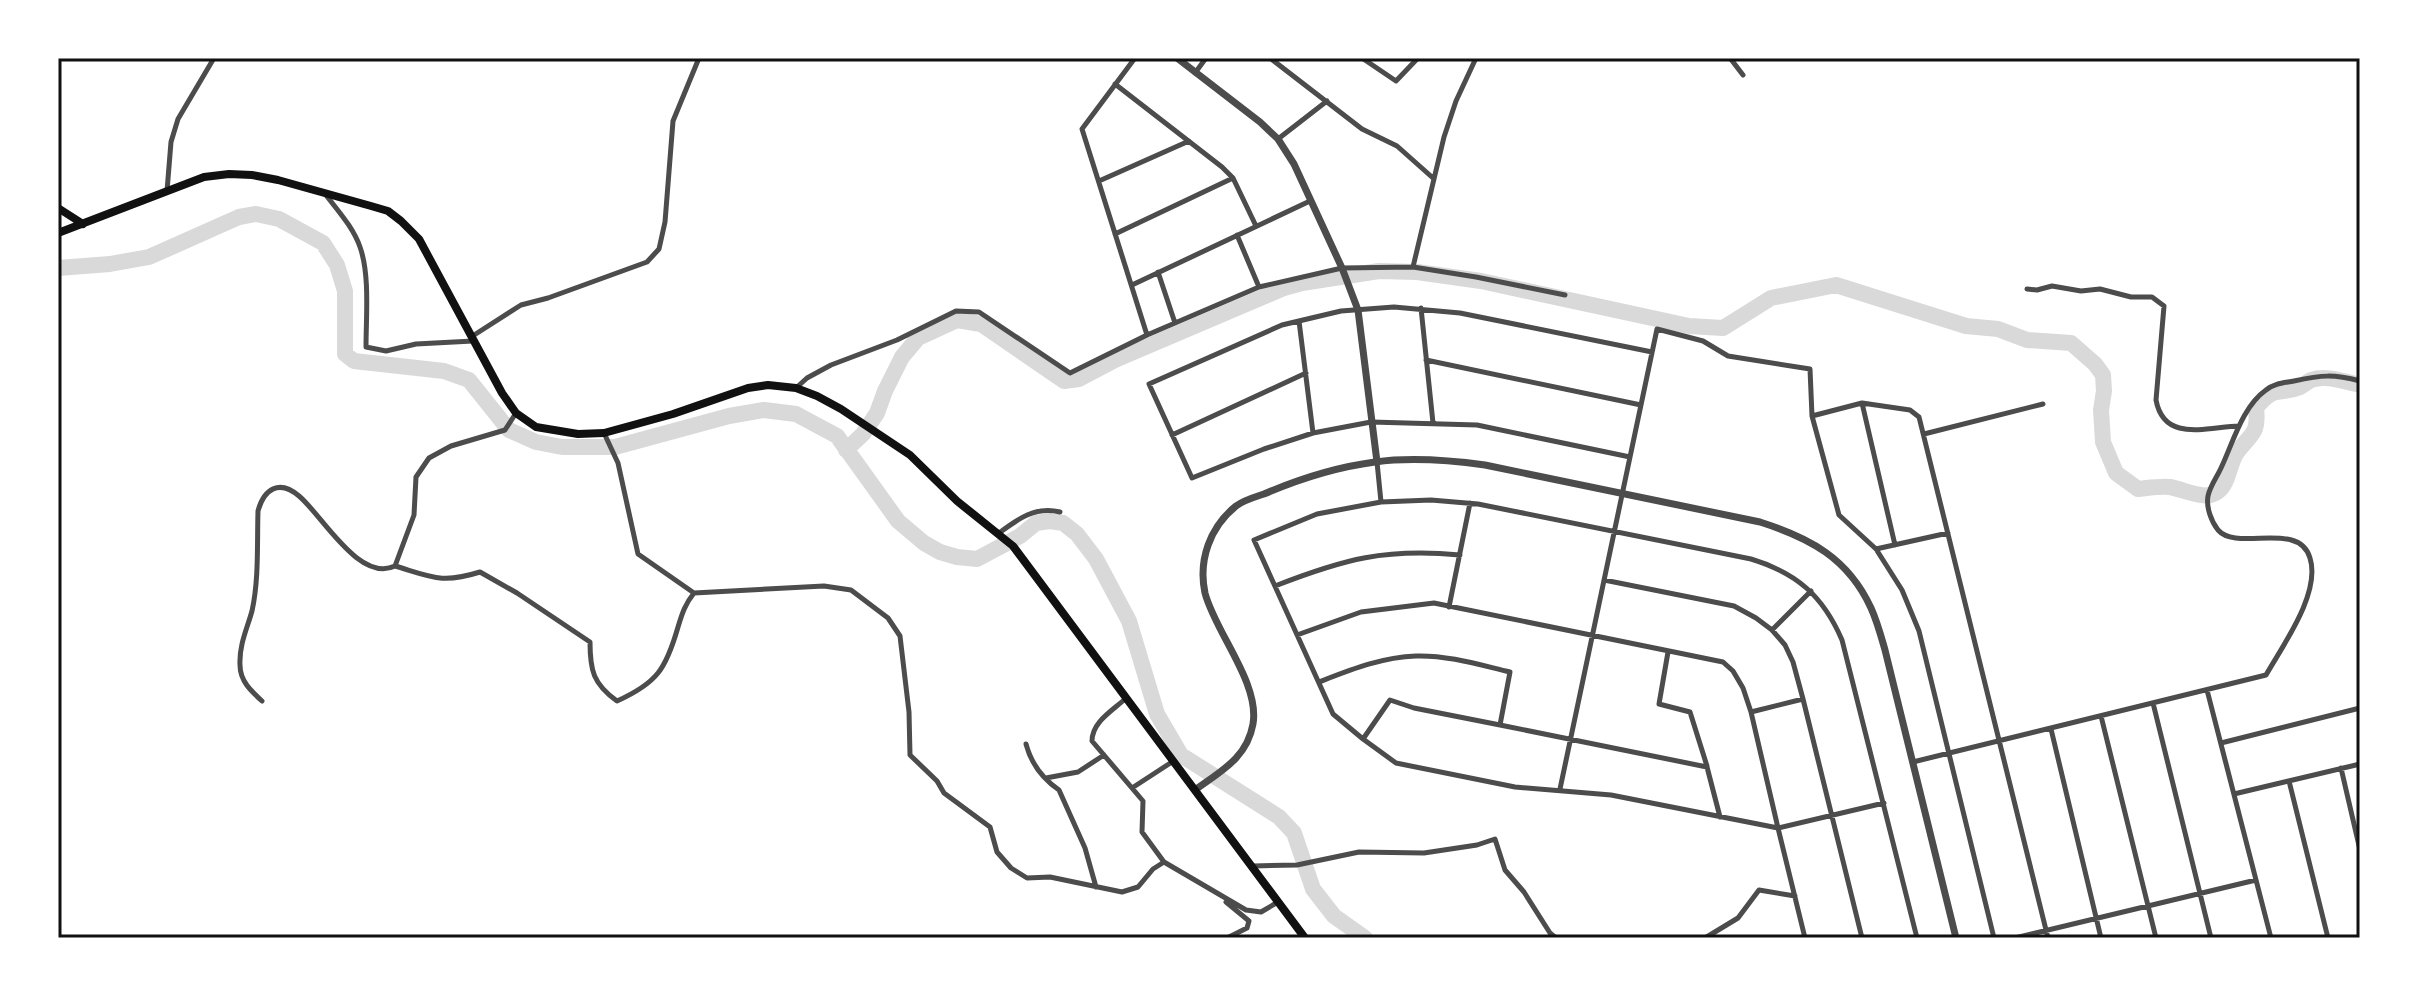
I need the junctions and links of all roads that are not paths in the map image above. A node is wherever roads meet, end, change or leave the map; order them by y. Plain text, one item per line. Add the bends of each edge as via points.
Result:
1 (214, 58) edge
2 (699, 58) edge
3 (1135, 58) edge
4 (1177, 58) edge
5 (1206, 58) edge
6 (1270, 58) edge
7 (1362, 58) edge
8 (1418, 58) edge
9 (1476, 58) edge
10 (1730, 58) edge
11 (1195, 73) junction
12 (1743, 75) dead end
13 (1115, 84) junction
14 (1327, 101) junction
15 (1278, 139) junction
16 (1190, 141) junction
17 (1233, 178) junction
18 (1433, 178) junction
19 (1099, 181) junction
20 (167, 191) junction
21 (324, 193) junction
22 (1310, 201) junction
23 (58, 208) edge
24 (83, 224) junction
25 (1256, 226) junction
26 (58, 233) edge
27 (1115, 234) junction
28 (1237, 235) junction
29 (1413, 267) junction
30 (1158, 272) junction
31 (1344, 273) junction
32 (1132, 285) junction
33 (1259, 287) junction
34 (2027, 289) dead end
35 (1565, 295) dead end
36 (1421, 308) junction
37 (1358, 310) junction
38 (1299, 321) junction
39 (1175, 323) junction
40 (1147, 335) junction
41 (472, 339) junction
42 (1652, 352) junction
43 (1426, 360) junction
44 (1306, 373) junction
45 (2360, 381) edge
46 (796, 388) junction
47 (1862, 403) junction
48 (2043, 404) dead end
49 (1641, 405) junction
50 (516, 413) junction
51 (1812, 416) junction
52 (1371, 422) junction
53 (1433, 423) junction
54 (2239, 426) junction
55 (604, 433) junction
56 (1313, 433) junction
57 (1923, 434) junction
58 (1172, 435) junction
59 (1630, 457) junction
60 (1377, 462) junction
61 (1622, 493) junction
62 (1381, 502) junction
63 (1470, 503) junction
64 (1060, 512) dead end
65 (1614, 531) junction
66 (1948, 533) junction
67 (1001, 535) junction
68 (1895, 545) junction
69 (1876, 549) junction
70 (1460, 555) junction
71 (395, 566) junction
72 (1604, 580) junction
73 (1275, 586) junction
74 (1811, 591) junction
75 (694, 593) junction
76 (1449, 607) junction
77 (1772, 630) junction
78 (1297, 635) junction
79 (1593, 635) junction
80 (1668, 652) junction
81 (1319, 682) junction
82 (2207, 690) junction
83 (1125, 699) junction
84 (1803, 699) junction
85 (262, 701) dead end
86 (2153, 703) junction
87 (2360, 708) edge
88 (1751, 712) junction
89 (2101, 716) junction
90 (1500, 725) junction
91 (2051, 729) junction
92 (1363, 739) junction
93 (1571, 739) junction
94 (2000, 741) junction
95 (2221, 743) junction
96 (1026, 744) dead end
97 (1949, 753) junction
98 (1104, 755) junction
99 (1172, 762) junction
100 (1913, 762) junction
101 (2360, 764) edge
102 (1707, 767) junction
103 (2341, 768) junction
104 (1046, 778) junction
105 (2289, 781) junction
106 (1132, 788) junction
107 (1198, 789) junction
108 (1560, 789) junction
109 (2234, 794) junction
110 (1884, 803) junction
111 (1831, 816) junction
112 (1720, 817) junction
113 (1778, 828) junction
114 (2360, 850) edge
115 (1164, 862) junction
116 (1250, 866) junction
117 (2256, 880) junction
118 (1096, 887) junction
119 (2200, 893) junction
120 (1795, 896) junction
121 (1221, 897) junction
122 (1278, 902) junction
123 (2148, 906) junction
124 (2097, 918) junction
125 (2047, 930) junction
126 (1227, 938) edge
127 (1305, 938) edge
128 (1556, 938) edge
129 (1705, 938) edge
130 (1805, 938) edge
131 (1862, 938) edge
132 (1917, 938) edge
133 (1956, 938) edge
134 (1994, 938) edge
135 (2015, 938) edge
136 (2048, 938) edge
137 (2101, 938) edge
138 (2156, 938) edge
139 (2211, 938) edge
140 (2271, 938) edge
141 (2328, 938) edge

1 - 20 street via 178,119
2 - 41 street via 673,121 659,249 647,262 521,305
3 - 13 street
4 - 11 street
5 - 11 street
6 - 14 street
7 - 8 street via 1396,81
9 - 18 street via 1456,101
10 - 12 street
11 - 15 street
13 - 16 street
13 - 19 street via 1082,129
14 - 15 street
14 - 18 street via 1362,129 1397,146
15 - 22 street
16 - 17 street
16 - 19 street
17 - 25 street
17 - 27 street
18 - 29 street
19 - 27 street
20 - 21 main road via 229,174
20 - 24 main road
21 - 41 main road via 388,211 401,221 419,239
21 - 41 street via 348,223 364,260 366,347 386,351
22 - 25 street
22 - 31 street
23 - 24 main road
24 - 26 main road
25 - 28 street
27 - 32 street
28 - 30 street
28 - 33 street
29 - 31 street
29 - 35 street
30 - 32 street
30 - 39 street
31 - 33 street
31 - 37 street
32 - 40 street
33 - 39 street
34 - 54 street via 2100,289 2158,300 2164,306 2158,412 2172,427 2184,430
36 - 37 street
36 - 42 street
36 - 43 street
37 - 38 street
37 - 52 street
38 - 44 street
38 - 58 street via 1149,384
39 - 40 street
40 - 46 street via 1070,373 979,312 956,311 831,365
41 - 50 main road
42 - 49 street
42 - 51 street via 1657,329 1703,341 1728,356 1810,369
43 - 49 street
43 - 53 street
44 - 56 street
44 - 58 street
45 - 54 street via 2321,374 2280,382 2265,390
46 - 55 main road via 748,388
46 - 67 main road via 910,455
47 - 51 street
47 - 57 street via 1910,410 1919,417
47 - 68 street
48 - 57 street
49 - 59 street
50 - 55 main road via 536,427
50 - 71 street via 505,430 429,458 416,477 414,515
51 - 69 street via 1839,515
52 - 53 street
52 - 56 street
52 - 60 street
53 - 59 street via 1477,425
54 - 82 street via 2208,497 2210,516 2219,532 2232,538 2266,536 2297,542 2310,556 2312,574 2308,598 2266,675
55 - 75 street via 618,463 638,554
56 - 58 street via 1192,478
57 - 66 street
59 - 61 street
60 - 61 street via 1454,461
60 - 62 street
60 - 107 street via 1288,484 1239,504 1210,537 1202,578 1245,682 1253,723 1239,757
61 - 65 street
61 - 100 street via 1789,531 1839,562 1871,608
62 - 63 street
62 - 73 street via 1317,514 1254,540
63 - 65 street
63 - 70 street
64 - 67 street via 1033,512
65 - 72 street
65 - 74 street via 1763,562
66 - 68 street
66 - 94 street
67 - 83 main road
68 - 69 street
69 - 97 street via 1919,631
70 - 73 street via 1386,553 1318,569
70 - 76 street
71 - 75 street via 439,580 480,572 517,593 590,642 590,668 603,691 617,701 638,692 662,671 685,603
71 - 85 street via 372,569 341,544 300,496 285,487 267,491 258,511 256,582 240,667 249,690
72 - 77 street via 1734,606
72 - 79 street
73 - 78 street
74 - 77 street
74 - 110 street via 1842,640
75 - 118 street via 824,586 851,590 888,618 900,636 910,755 944,793 990,827 997,852 1011,868 1027,878
76 - 78 street via 1434,603 1361,612
76 - 79 street
77 - 84 street via 1793,662
78 - 81 street
79 - 80 street
79 - 93 street
80 - 88 street via 1723,662 1738,677
80 - 102 street via 1659,704 1690,712
81 - 90 street via 1380,661 1416,656 1510,672
81 - 92 street via 1333,714
82 - 86 street
82 - 95 street
83 - 98 street via 1092,733
83 - 99 main road
84 - 88 street
84 - 111 street
86 - 89 street
86 - 119 street
87 - 95 street
88 - 113 street
89 - 91 street
89 - 123 street
90 - 92 street via 1390,700
90 - 93 street
91 - 94 street
91 - 124 street
92 - 108 street via 1396,763 1515,787
93 - 102 street
93 - 108 street
94 - 97 street
94 - 125 street
95 - 109 street
96 - 104 street via 1030,760
97 - 100 street
97 - 134 street
98 - 104 street via 1078,772
98 - 106 street
99 - 106 street
99 - 107 main road
100 - 133 street
101 - 103 street
102 - 112 street
103 - 105 street
103 - 114 street
104 - 118 street via 1059,790 1073,819
105 - 109 street
105 - 141 street
106 - 115 street via 1143,801 1142,832
107 - 116 main road
108 - 112 street
109 - 117 street
110 - 111 street
110 - 132 street
111 - 113 street
111 - 131 street
112 - 113 street
113 - 120 street
115 - 118 street via 1138,887 1122,892
115 - 121 street
116 - 122 main road
116 - 128 street via 1297,865 1359,852 1424,853 1495,839 1505,870
117 - 119 street
117 - 140 street
119 - 123 street
119 - 139 street
120 - 129 street via 1759,890 1738,918
120 - 130 street
121 - 122 street via 1261,912
121 - 126 street via 1249,921 1247,928
122 - 127 main road
123 - 124 street
123 - 138 street
124 - 125 street
124 - 137 street
125 - 135 street
125 - 136 street

